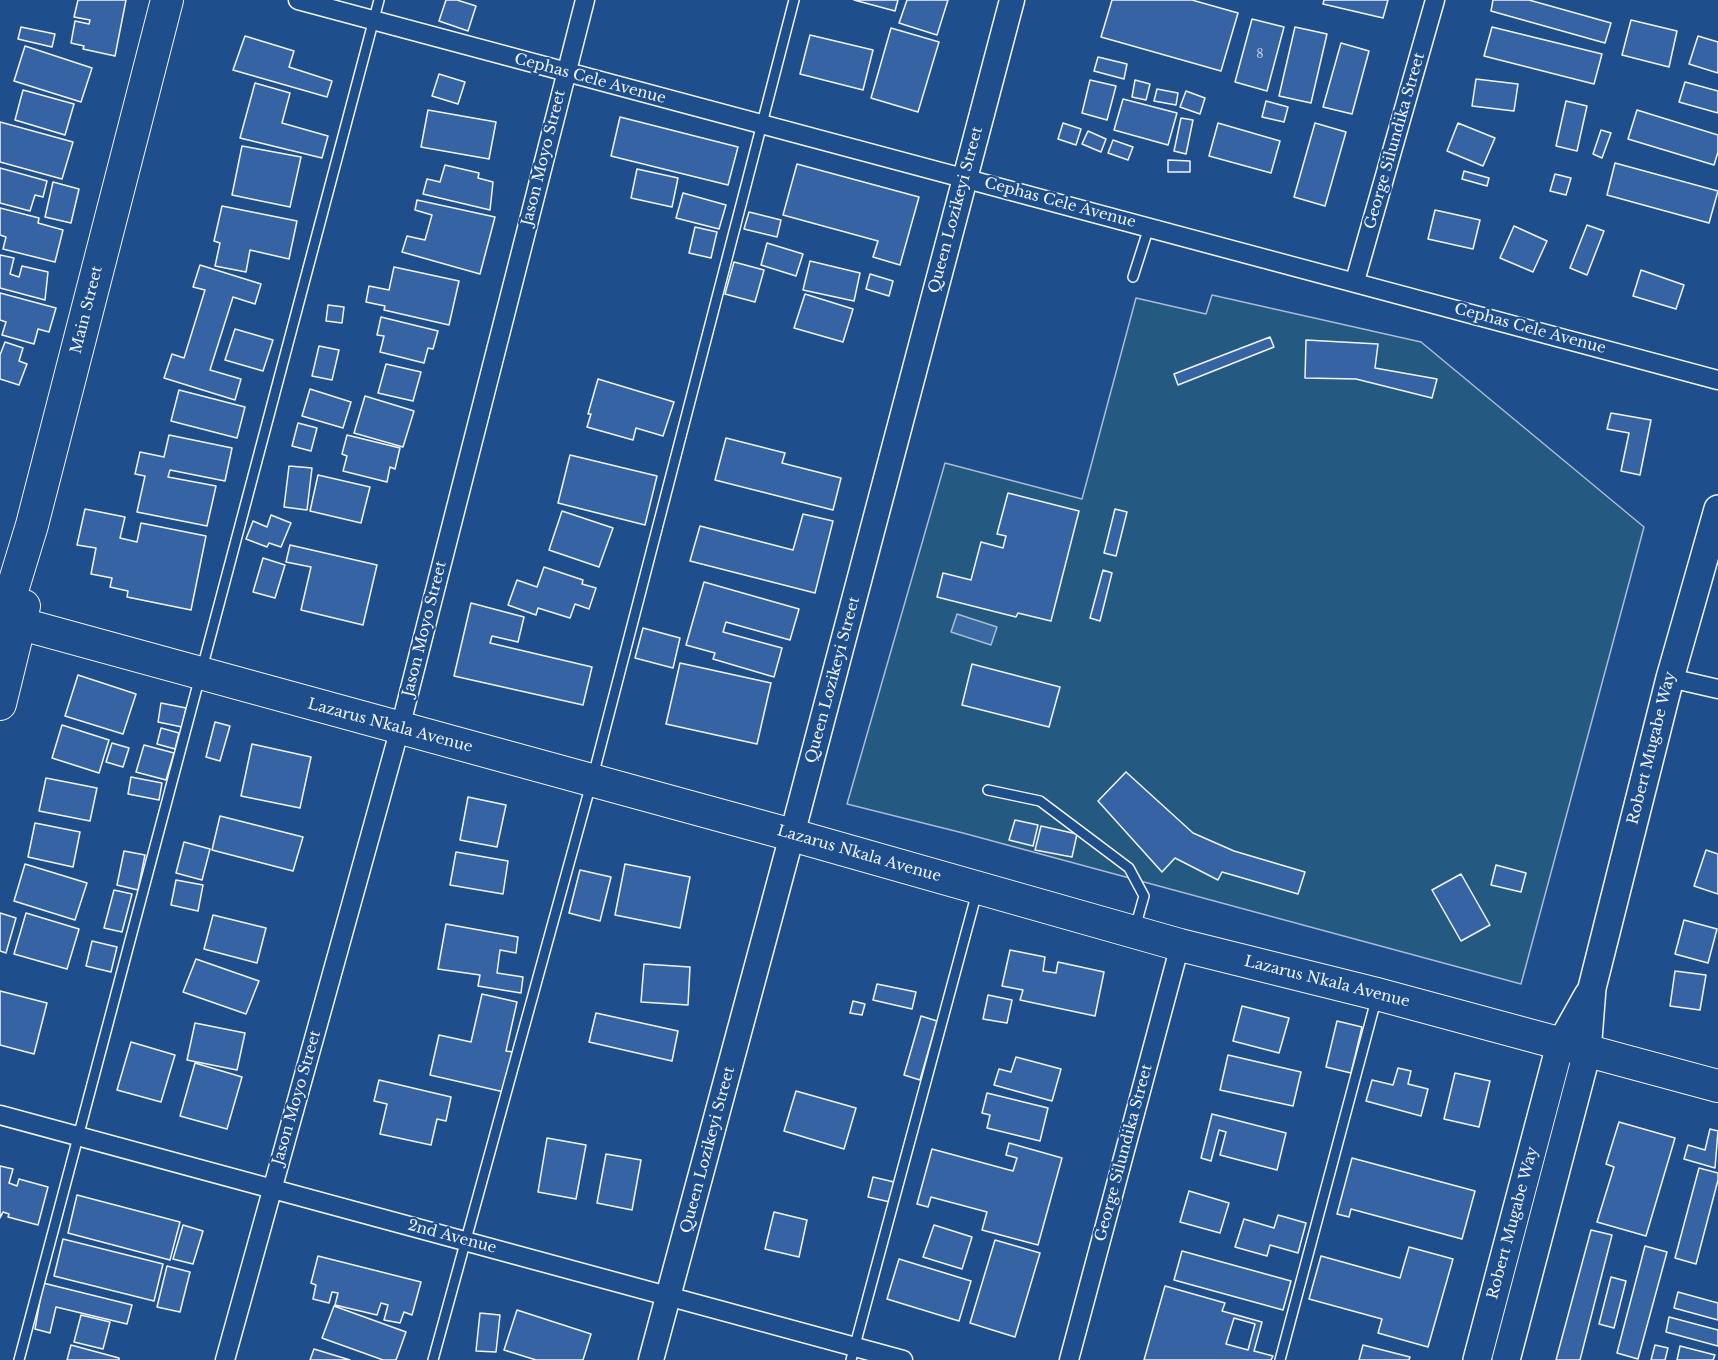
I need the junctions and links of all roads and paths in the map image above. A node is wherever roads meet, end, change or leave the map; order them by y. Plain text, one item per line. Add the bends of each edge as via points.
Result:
1 (167, 0) edge
2 (298, 0) edge
3 (379, 0) edge
4 (585, 0) edge
5 (794, 0) edge
6 (1012, 0) edge
7 (1435, 0) edge
8 (374, 21) junction
9 (565, 73) junction
10 (761, 124) junction
11 (964, 178) junction
12 (1149, 227) junction
13 (1132, 277) dead end
14 (1355, 281) junction
15 (1718, 380) edge
16 (1718, 509) edge
17 (6, 623) edge
18 (203, 674) junction
19 (1670, 678) junction
20 (1718, 689) edge
21 (0, 704) edge
22 (400, 728) junction
23 (592, 780) junction
24 (988, 789) dead end
25 (792, 835) junction
26 (978, 887) junction
27 (1134, 932) junction
28 (1180, 945) junction
29 (1377, 994) junction
30 (1573, 1048) junction
31 (1718, 1086) edge
32 (0, 1115) edge
33 (78, 1137) junction
34 (272, 1189) junction
35 (465, 1240) junction
36 (668, 1295) junction
37 (853, 1353) edge
38 (19, 1360) edge
39 (225, 1360) edge
40 (433, 1360) edge
41 (651, 1360) edge
42 (903, 1360) edge
43 (1069, 1360) edge
44 (1280, 1360) edge
45 (1477, 1360) edge
46 (1506, 1360) edge

1 - 17 highway, Main Street
2 - 8 street, Cephas Cele Avenue
3 - 8 lane
4 - 9 street, Jason Moyo Street
5 - 10 lane
6 - 11 street, Queen Lozikeyi Street
7 - 14 street, George Silundika Street
8 - 9 street, Cephas Cele Avenue
8 - 18 lane
9 - 10 street, Cephas Cele Avenue
9 - 22 street, Jason Moyo Street
10 - 11 street, Cephas Cele Avenue
10 - 23 lane
11 - 12 street, Cephas Cele Avenue
11 - 25 street, Queen Lozikeyi Street
12 - 13 lane
12 - 14 street, Cephas Cele Avenue
14 - 15 street, Cephas Cele Avenue
16 - 19 main road, Robert Mugabe Way
17 - 18 highway, Lazarus Nkala Avenue
17 - 21 highway, Main Street
18 - 22 highway, Lazarus Nkala Avenue
18 - 33 lane
19 - 20 street
19 - 30 main road, Robert Mugabe Way via 1592,988
22 - 23 highway, Lazarus Nkala Avenue
22 - 34 street, Jason Moyo Street
23 - 25 highway, Lazarus Nkala Avenue
23 - 35 lane
24 - 27 lane via 1040,801 1129,868 1144,896
25 - 26 highway, Lazarus Nkala Avenue
25 - 36 street, Queen Lozikeyi Street
26 - 27 highway, Lazarus Nkala Avenue
26 - 37 lane
27 - 28 highway, Lazarus Nkala Avenue
28 - 29 highway, Lazarus Nkala Avenue
28 - 43 street, George Silundika Street
29 - 30 highway, Lazarus Nkala Avenue
29 - 44 lane
30 - 31 highway, Lazarus Nkala Avenue
30 - 45 main road, Robert Mugabe Way
30 - 46 main road, Robert Mugabe Way
32 - 33 street, 2nd Avenue
33 - 34 street, 2nd Avenue
33 - 38 lane
34 - 35 street, 2nd Avenue
34 - 39 street, Jason Moyo Street
35 - 36 street, 2nd Avenue
35 - 40 lane
36 - 37 street, 2nd Avenue
36 - 41 street, Queen Lozikeyi Street
37 - 42 street, 2nd Avenue

